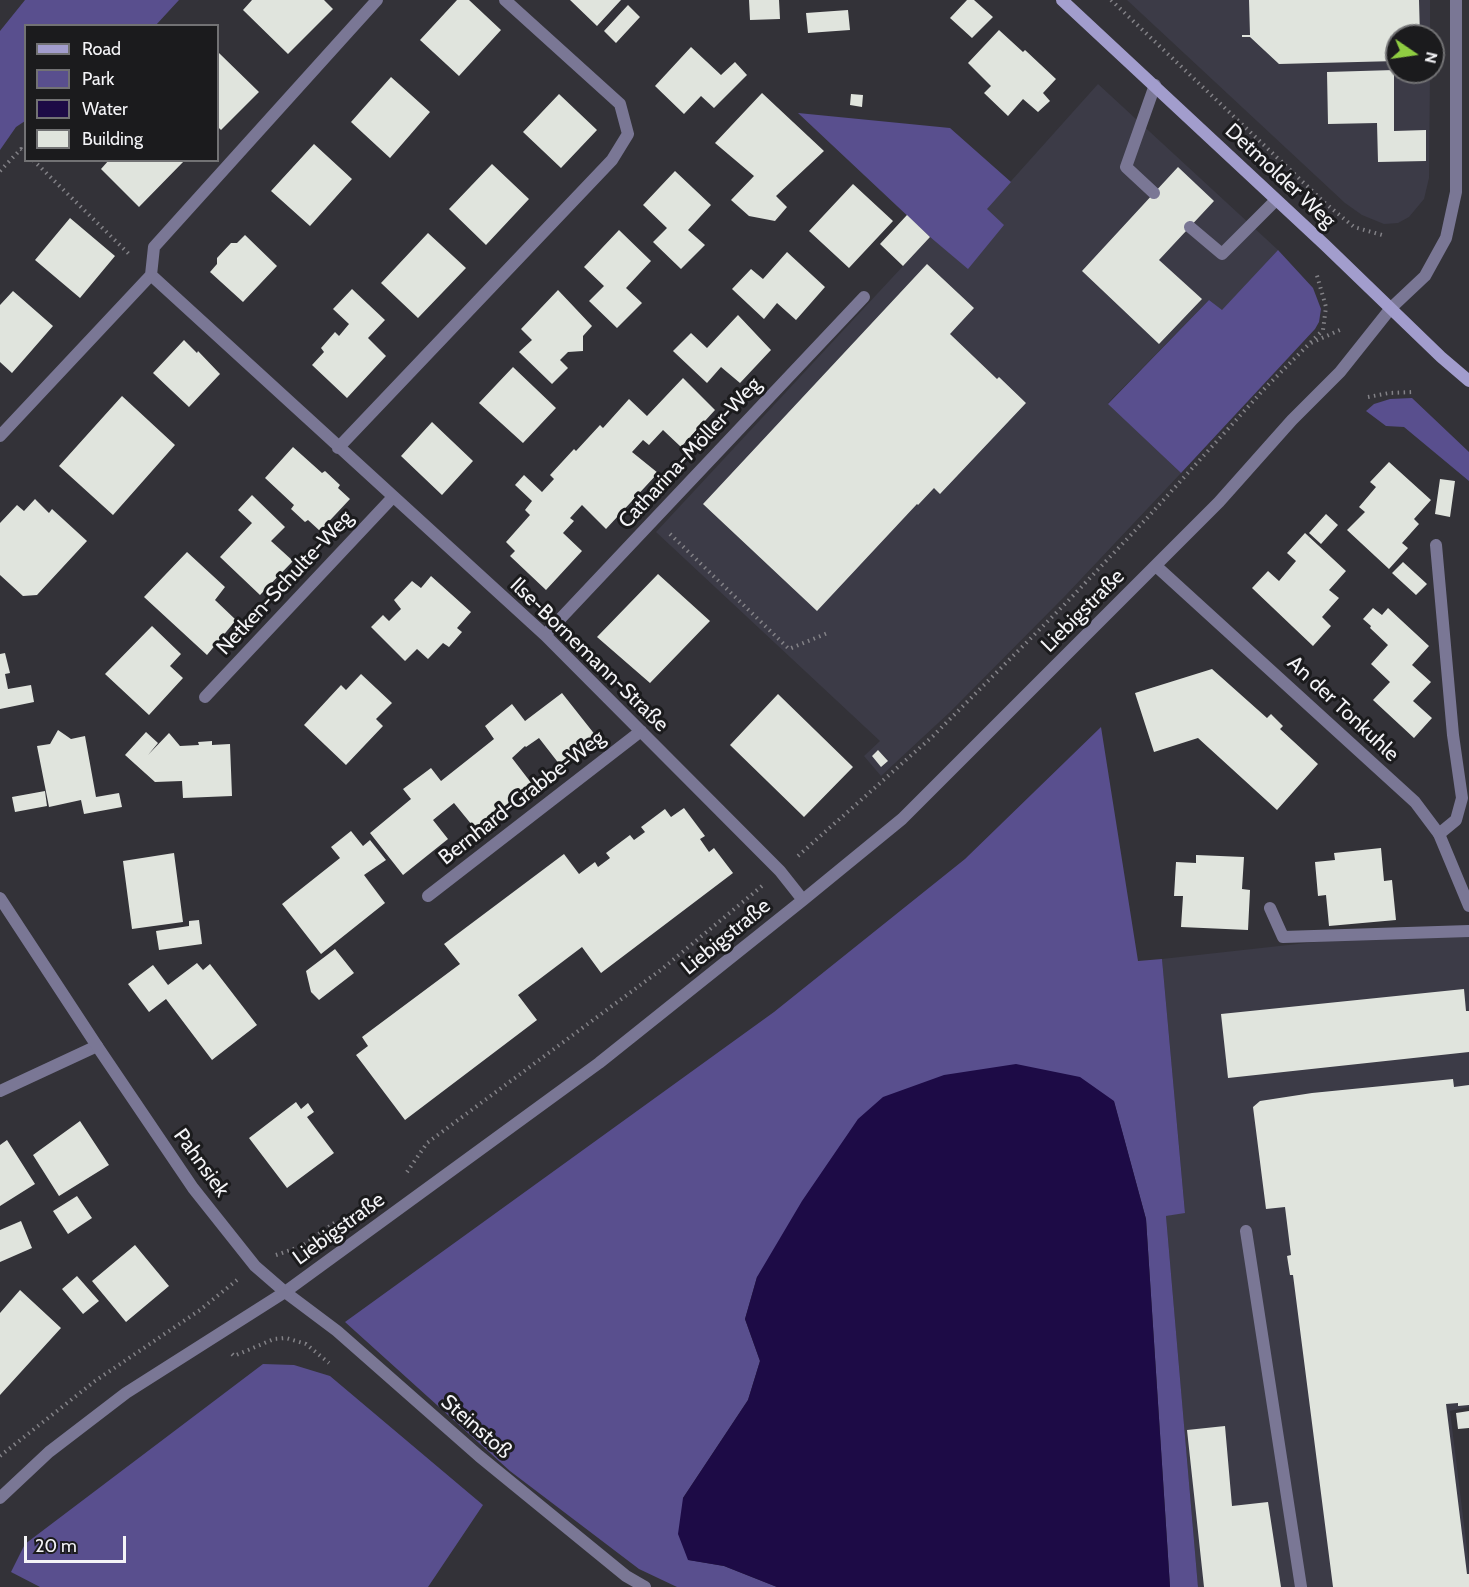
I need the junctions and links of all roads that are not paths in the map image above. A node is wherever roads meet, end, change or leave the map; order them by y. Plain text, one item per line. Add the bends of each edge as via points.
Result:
1 (377, 0) edge
2 (505, 0) edge
3 (1062, 0) edge
4 (1456, 0) edge
5 (1155, 86) junction
6 (1154, 193) dead end
7 (1276, 200) junction
8 (1190, 226) dead end
9 (151, 275) junction
10 (864, 297) dead end
11 (1391, 308) junction
12 (1469, 381) edge
13 (0, 436) edge
14 (338, 448) junction
15 (393, 497) junction
16 (1436, 545) dead end
17 (1156, 566) junction
18 (545, 635) junction
19 (205, 697) dead end
20 (641, 731) junction
21 (1439, 834) junction
22 (428, 896) dead end
23 (0, 898) edge
24 (803, 900) junction
25 (1469, 906) edge
26 (1270, 908) dead end
27 (1469, 931) edge
28 (97, 1046) junction
29 (0, 1091) edge
30 (1246, 1231) dead end
31 (285, 1292) junction
32 (0, 1498) edge
33 (645, 1587) edge
34 (1301, 1587) edge

1 - 9 street via 154,247
2 - 14 street via 620,104 628,134 612,160
3 - 5 street, Detmolder Weg
4 - 11 street, Liebigstraße via 1456,192 1446,238 1435,260 1425,276
5 - 6 street via 1126,167
5 - 7 street, Detmolder Weg
7 - 8 street via 1222,254
7 - 11 street, Detmolder Weg
9 - 13 street
9 - 14 street, Ilse-Bornemann-Straße
10 - 18 street, Catharina-Möller-Weg
11 - 12 street, Detmolder Weg
11 - 17 street, Liebigstraße via 1340,372
14 - 15 street, Ilse-Bornemann-Straße
15 - 18 street, Ilse-Bornemann-Straße
15 - 19 street, Netken-Schulte-Weg
16 - 21 street via 1462,798 1456,820
17 - 21 street, An der Tonkuhle via 1415,802
17 - 24 street, Liebigstraße via 902,819
18 - 20 street, Ilse-Bornemann-Straße
20 - 22 street, Bernhard-Grabbe-Weg
20 - 24 street, Ilse-Bornemann-Straße
21 - 25 street, An der Tonkuhle
23 - 28 street, Pahnsiek
24 - 31 street, Liebigstraße via 598,1063
26 - 27 street via 1283,937
28 - 29 street
28 - 31 street, Pahnsiek via 193,1188 255,1266
30 - 34 street
31 - 32 street, Liebigstraße via 126,1393 49,1452
31 - 33 street, Steinstoß via 338,1331 488,1463 626,1576

